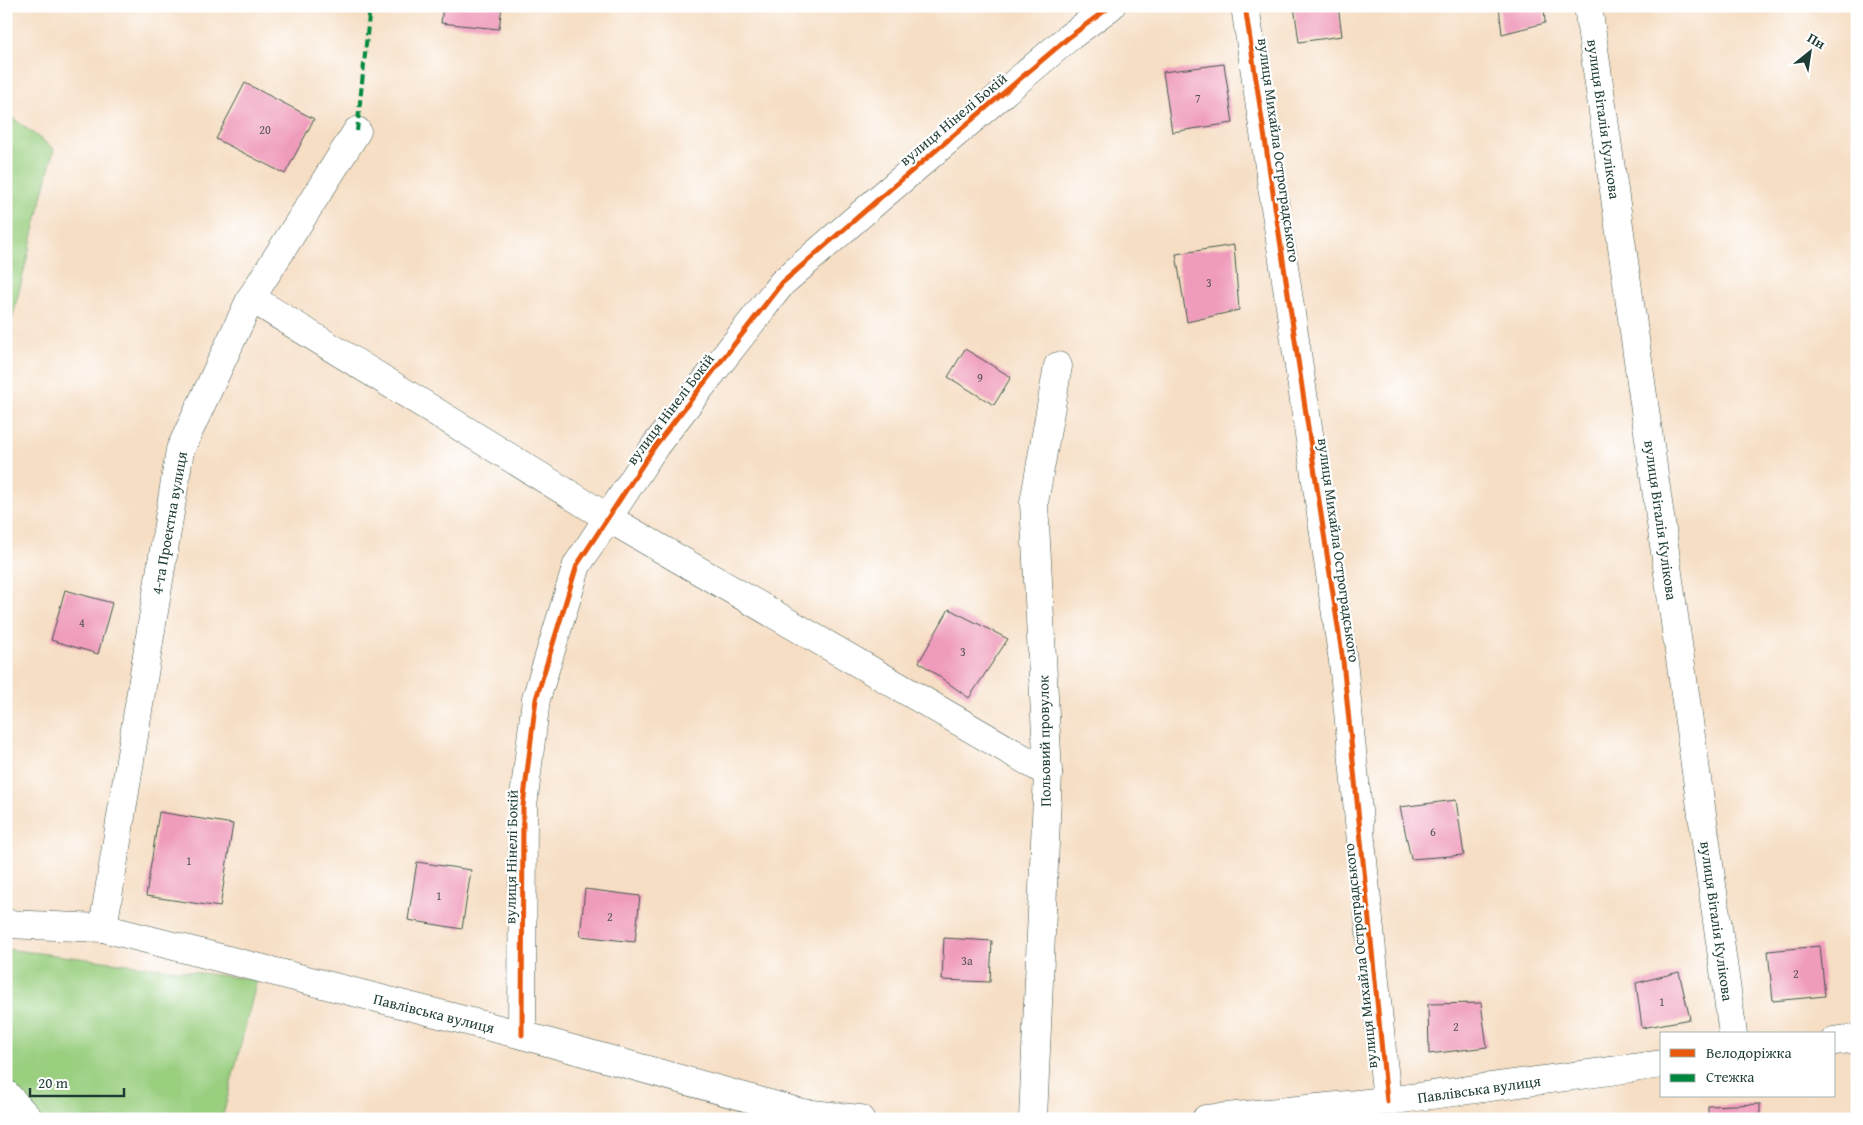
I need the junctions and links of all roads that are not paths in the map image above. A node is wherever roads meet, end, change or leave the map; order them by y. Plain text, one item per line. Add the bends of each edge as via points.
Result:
1 (1111, 6) edge
2 (1245, 6) edge
3 (1588, 6) edge
4 (357, 131) dead end
5 (251, 298) junction
6 (1058, 366) dead end
7 (608, 518) junction
8 (1048, 773) junction
9 (6, 924) edge
10 (103, 928) junction
11 (1733, 1032) edge
12 (522, 1035) junction
13 (1857, 1038) edge
14 (1836, 1041) edge
15 (1660, 1064) edge
16 (6, 1094) edge
17 (1387, 1101) junction
18 (29, 1119) edge
19 (860, 1119) edge
20 (1033, 1119) edge
21 (1206, 1119) edge

1 - 7 street, вулиця Нінелі Бокій via 1068,38 782,283 654,446
2 - 17 street, вулиця Михайла Остроградського via 1343,661
3 - 11 street, вулиця Віталія Кулікова
4 - 5 street, 4-та Проектна вулиця
5 - 7 street
5 - 10 street, 4-та Проектна вулиця via 180,450
6 - 8 street, Польовий провулок via 1034,503
7 - 8 street
7 - 12 street, вулиця Нінелі Бокій via 577,565 536,699 523,806
8 - 20 street, Польовий провулок
9 - 10 street, Павлівська вулиця
10 - 12 street, Павлівська вулиця
12 - 19 street, Павлівська вулиця via 802,1113
13 - 14 street
15 - 17 street, Павлівська вулиця
16 - 18 street
17 - 21 street, Павлівська вулиця

